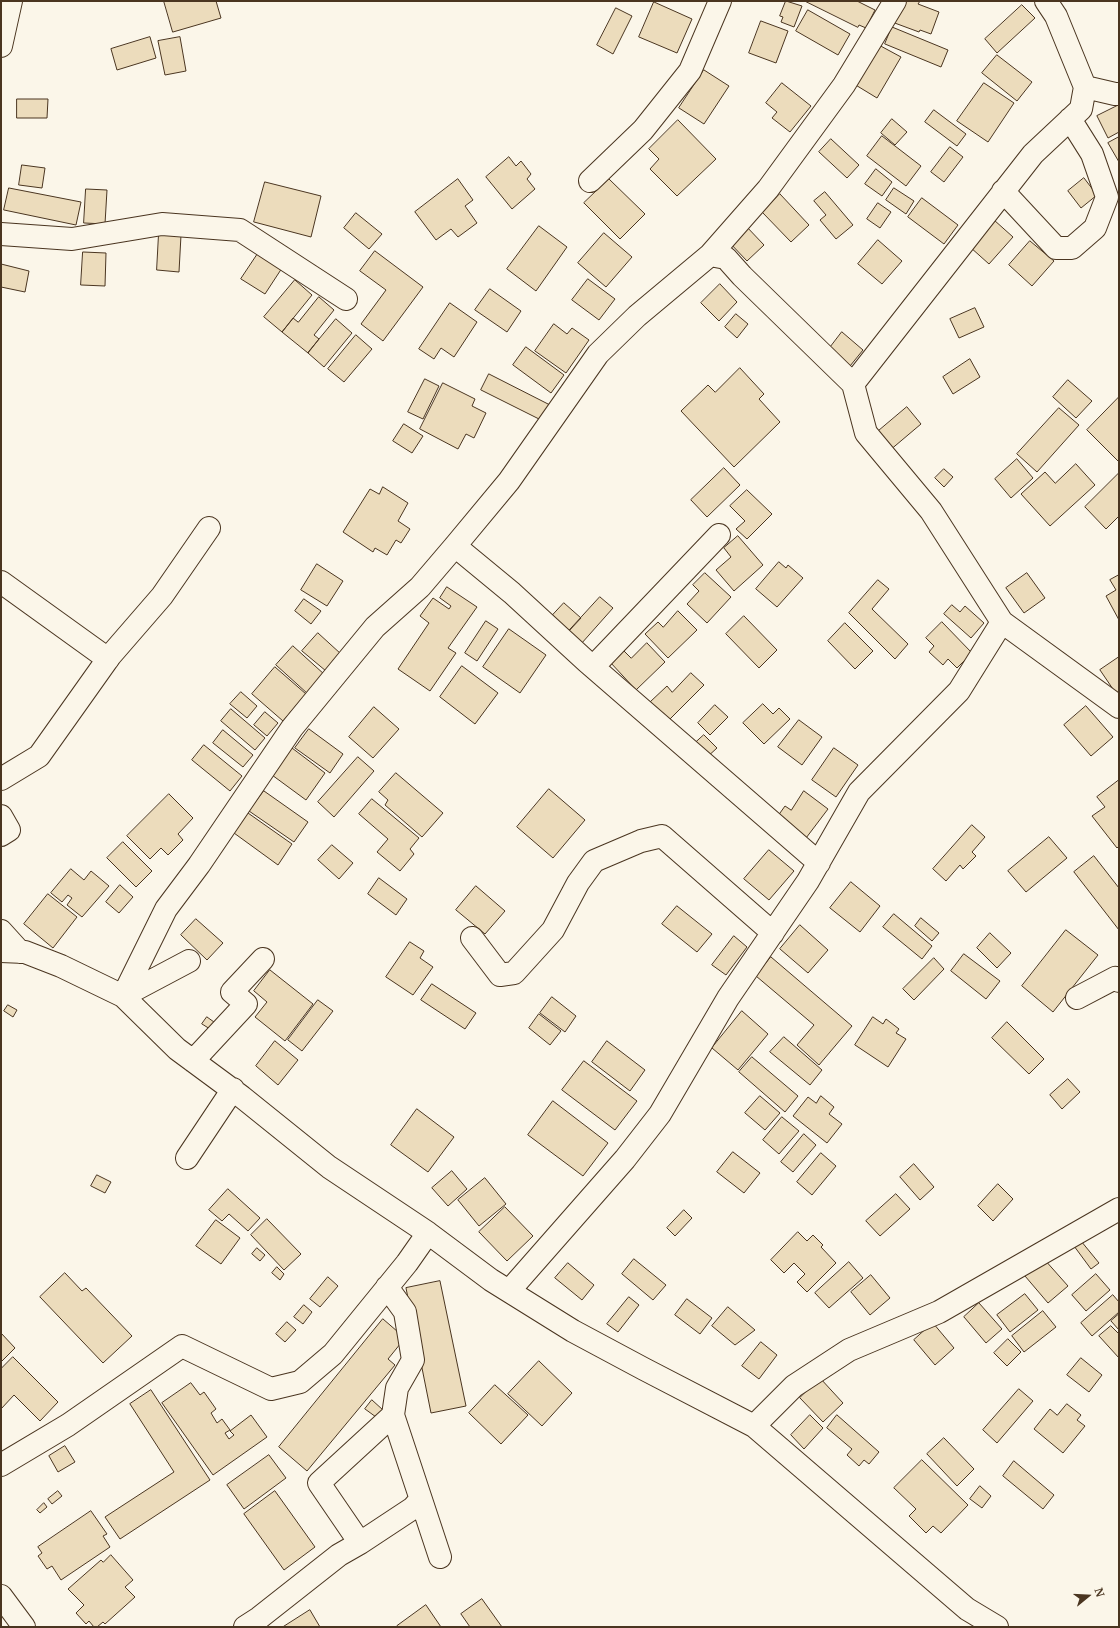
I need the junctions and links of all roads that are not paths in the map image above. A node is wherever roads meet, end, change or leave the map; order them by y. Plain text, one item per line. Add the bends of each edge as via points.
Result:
1 (720, 1) edge
2 (896, 1) edge
3 (1046, 1) edge
4 (12, 4) edge
5 (1, 46) edge
6 (1085, 87) junction
7 (1119, 94) edge
8 (1070, 119) junction
9 (590, 181) dead end
10 (1004, 191) junction
11 (1, 234) edge
12 (710, 255) junction
13 (346, 299) dead end
14 (853, 384) junction
15 (209, 528) dead end
16 (719, 535) dead end
17 (455, 546) junction
18 (1, 582) edge
19 (1002, 622) junction
20 (108, 659) junction
21 (594, 667) junction
22 (1119, 707) edge
23 (1, 779) edge
24 (1, 816) edge
25 (1, 835) edge
26 (818, 863) junction
27 (1, 931) edge
28 (773, 933) junction
29 (472, 938) dead end
30 (10, 952) edge
31 (263, 959) dead end
32 (189, 961) dead end
33 (1119, 981) edge
34 (123, 996) junction
35 (1077, 998) dead end
36 (194, 1061) junction
37 (233, 1089) junction
38 (187, 1158) dead end
39 (1119, 1209) edge
40 (428, 1232) junction
41 (388, 1287) junction
42 (509, 1291) junction
43 (393, 1415) junction
44 (754, 1426) junction
45 (1, 1465) edge
46 (420, 1500) junction
47 (360, 1542) junction
48 (440, 1557) dead end
49 (1, 1596) edge
50 (24, 1627) edge
51 (245, 1627) edge
52 (997, 1627) edge

1 - 9 street via 690,72 643,130
2 - 12 street via 844,85 768,189
3 - 6 street via 1056,16
4 - 5 street
6 - 7 street
6 - 8 street via 1081,109
8 - 10 street via 1033,154
8 - 10 street via 1092,154 1107,197 1095,228 1072,248 1056,248
10 - 14 street
11 - 13 street via 72,239 162,224 240,230
12 - 14 street via 726,258
12 - 17 street via 637,316 598,354 509,480
14 - 19 street via 866,433 931,511
15 - 20 street via 162,596
16 - 21 street
17 - 21 street
17 - 34 street via 420,587 375,627 292,728 166,909
18 - 20 street
19 - 22 street
19 - 26 street via 959,691 859,792
20 - 23 street via 39,756
21 - 26 street
24 - 25 street via 9,830
26 - 28 street
27 - 30 street
28 - 29 street via 662,836 640,841 594,861 578,883 553,930 514,973 500,975
28 - 42 street via 728,998 660,1114 625,1159
30 - 34 street via 25,952 61,966
31 - 36 street via 232,992 246,1004
32 - 34 street
33 - 35 street via 1115,978
34 - 36 street via 177,1049
36 - 37 street
37 - 38 street
37 - 40 street via 329,1167
39 - 44 street via 939,1312 850,1350 794,1386
40 - 41 street
40 - 42 street
41 - 43 street via 405,1312 413,1360 397,1388
41 - 45 street via 333,1354 300,1382 271,1389 182,1346 68,1425
42 - 44 street via 580,1334
43 - 46 street
43 - 47 street via 319,1483
44 - 52 street via 967,1609
46 - 47 street via 413,1508
46 - 48 street
47 - 51 street via 339,1554
49 - 50 street

